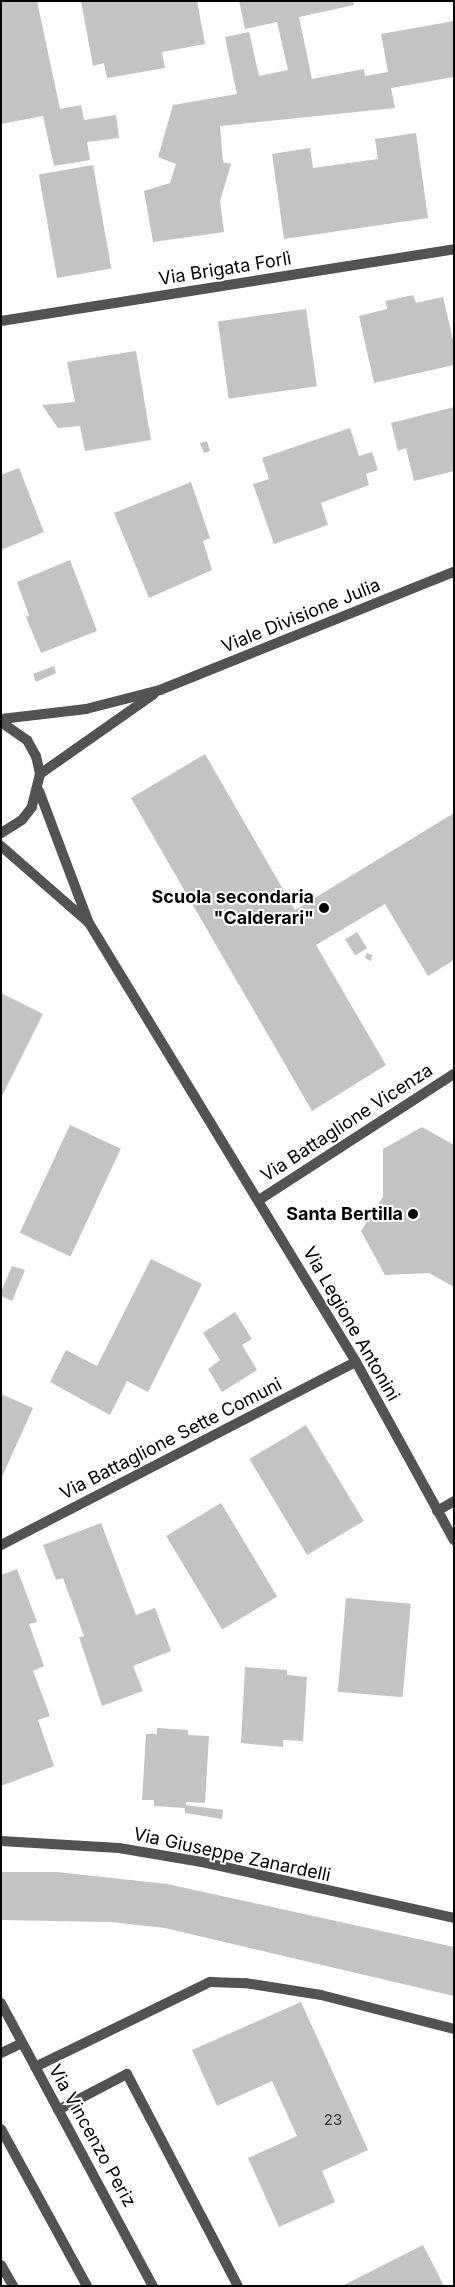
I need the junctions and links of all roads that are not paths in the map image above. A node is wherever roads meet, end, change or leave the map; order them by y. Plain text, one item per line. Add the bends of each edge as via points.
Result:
1 (454, 248) edge
2 (1, 321) edge
3 (454, 572) edge
4 (160, 690) junction
5 (1, 720) edge
6 (40, 774) junction
7 (39, 791) junction
8 (1, 833) edge
9 (1, 846) edge
10 (89, 923) junction
11 (454, 1074) edge
12 (259, 1200) junction
13 (356, 1362) junction
14 (454, 1501) edge
15 (437, 1511) junction
16 (454, 1540) edge
17 (1, 1545) edge
18 (1, 1841) edge
19 (454, 1918) edge
20 (1, 2003) edge
21 (454, 2029) edge
22 (22, 2043) junction
23 (1, 2053) edge
24 (35, 2067) junction
25 (58, 2110) junction
26 (1, 2129) edge
27 (1, 2264) edge
28 (13, 2286) edge
29 (87, 2286) edge
30 (154, 2286) edge
31 (238, 2286) edge

1 - 2 street, Via Brigata Forlì
3 - 4 street, Viale Divisione Julia
4 - 5 street, Viale Divisione Julia via 86,710
4 - 6 street, Viale Divisione Julia
5 - 6 street via 27,740 36,756
6 - 7 street
7 - 8 street via 22,820
7 - 10 street, Via Legione Antonini
9 - 10 street, Via Legione Antonini
10 - 12 street, Via Legione Antonini
11 - 12 street, Via Battaglione Vicenza
12 - 13 street, Via Legione Antonini
13 - 15 street, Via Legione Antonini
13 - 17 street, Via Battaglione Sette Comuni
14 - 15 street
15 - 16 street, Via Legione Antonini
18 - 19 street, Via Giuseppe Zanardelli via 147,1853
20 - 22 street, Via Vincenzo Periz
21 - 24 street via 321,1995 245,1983 210,1982
22 - 23 street
22 - 24 street, Via Vincenzo Periz
24 - 25 street, Via Vincenzo Periz
25 - 30 street, Via Vincenzo Periz
25 - 31 street via 127,2074
26 - 29 street
27 - 28 street

